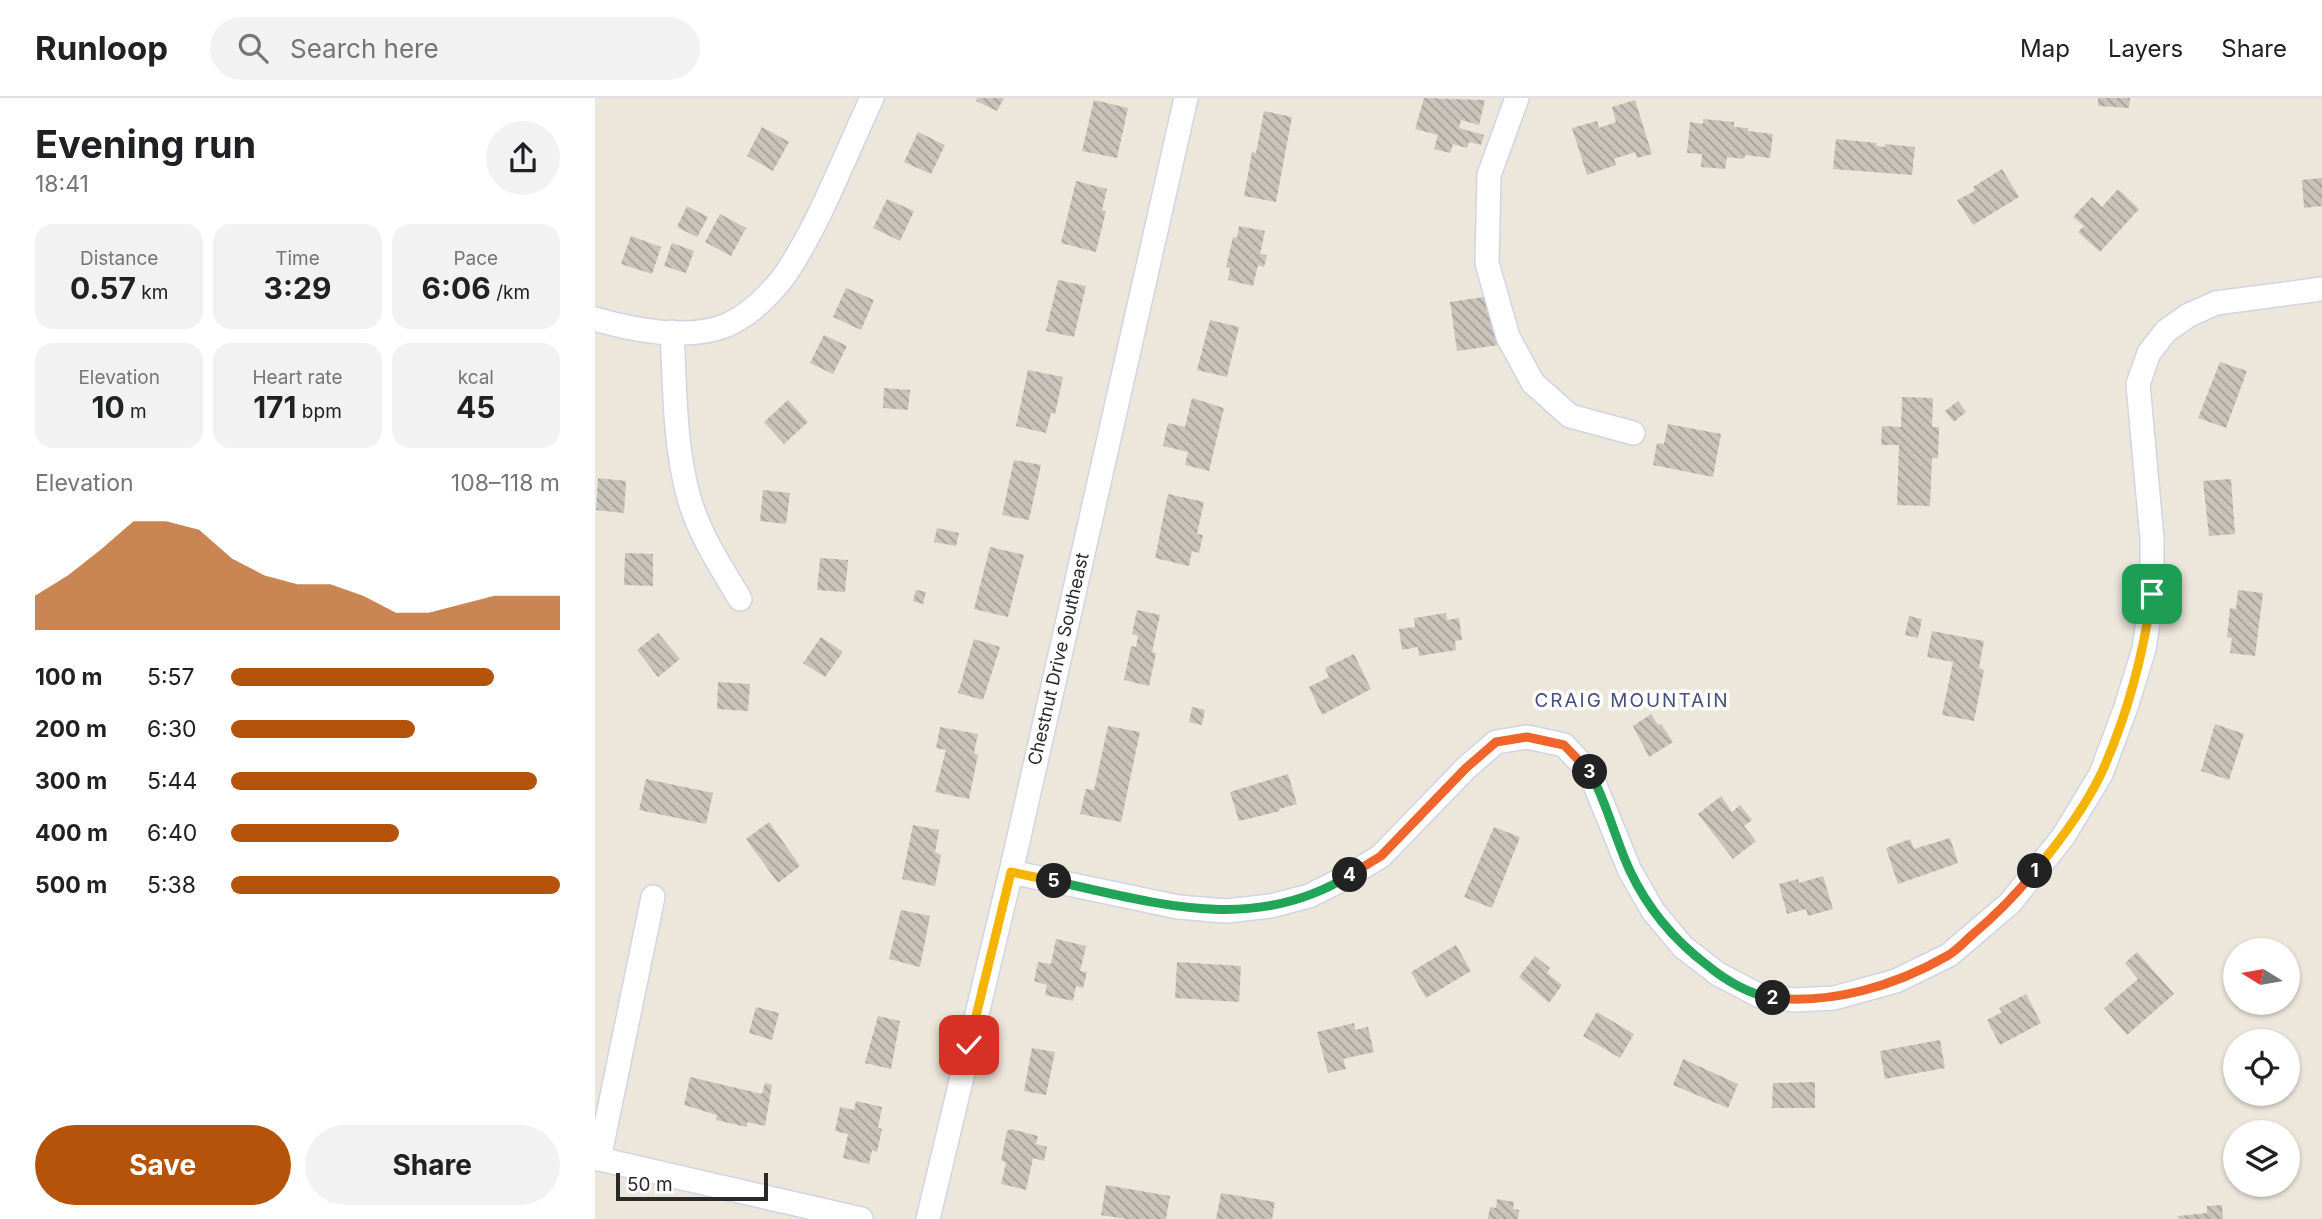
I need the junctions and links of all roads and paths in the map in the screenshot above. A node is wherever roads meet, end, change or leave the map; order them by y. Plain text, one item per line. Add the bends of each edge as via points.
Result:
1 (871, 98) edge
2 (1186, 98) edge
3 (1517, 98) edge
4 (2322, 289) edge
5 (595, 318) edge
6 (672, 332) junction
7 (1633, 433) dead end
8 (740, 598) dead end
9 (1011, 872) junction
10 (653, 897) dead end
11 (597, 1159) edge
12 (861, 1219) edge
13 (928, 1219) edge

1 - 6 street via 786,273 757,305 726,325
2 - 9 street, Chestnut Drive Southeast
3 - 7 street via 1489,175 1487,263 1508,337 1533,383 1570,416
4 - 9 street via 2216,303 2166,331 2149,353 2138,384 2152,539 2152,594 2144,649 2101,774 2063,837 2010,903 1949,955 1896,981 1834,998 1795,1000 1760,996 1717,974 1683,947 1653,911 1630,871 1590,773 1564,745 1527,737 1496,742 1381,856 1309,896 1271,906 1226,911 1178,907
5 - 6 street via 654,333
6 - 8 street via 681,455 689,499 709,547
9 - 13 street, Chestnut Drive Southeast
10 - 11 street
11 - 12 street

